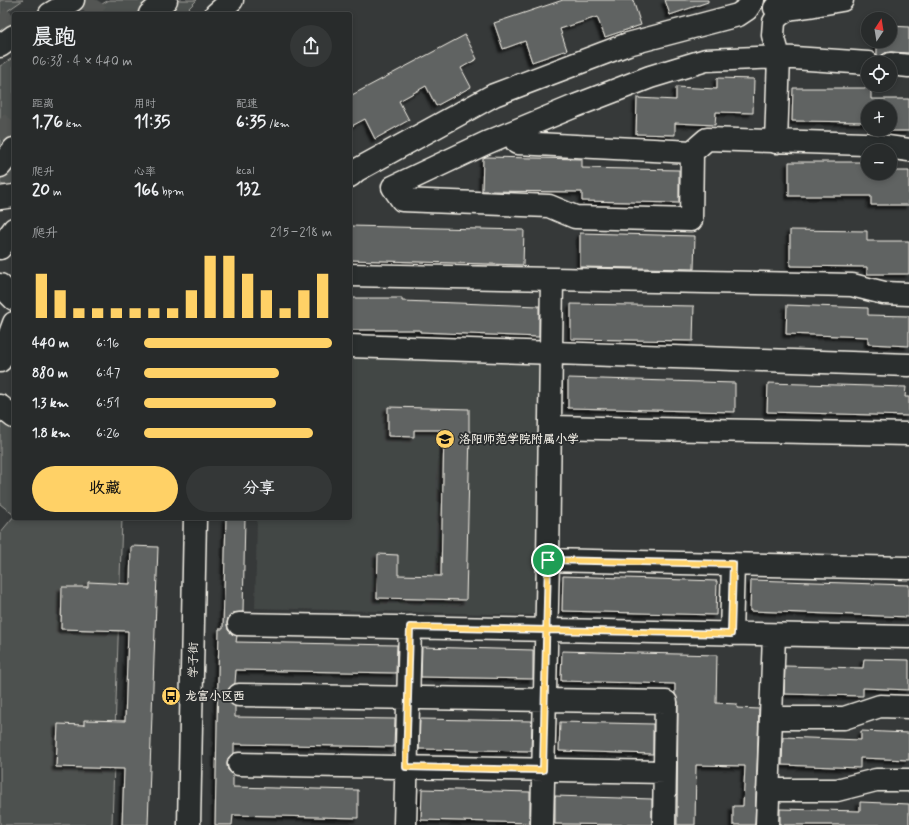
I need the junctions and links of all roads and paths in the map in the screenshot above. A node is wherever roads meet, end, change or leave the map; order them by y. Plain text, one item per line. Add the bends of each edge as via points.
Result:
1 (73, 0) edge
2 (166, 0) edge
3 (232, 0) edge
4 (753, 0) edge
5 (758, 0) edge
6 (842, 0) edge
7 (790, 8) junction
8 (53, 12) edge
9 (152, 12) edge
10 (218, 12) edge
11 (738, 15) junction
12 (773, 35) junction
13 (12, 37) edge
14 (0, 46) edge
15 (778, 57) junction
16 (861, 63) edge
17 (897, 65) edge
18 (909, 66) edge
19 (776, 142) junction
20 (517, 143) dead end
21 (909, 150) edge
22 (12, 152) edge
23 (692, 152) junction
24 (0, 166) edge
25 (352, 174) edge
26 (12, 196) edge
27 (0, 198) edge
28 (12, 232) edge
29 (0, 248) edge
30 (352, 275) edge
31 (552, 279) junction
32 (909, 294) edge
33 (12, 328) edge
34 (352, 346) edge
35 (551, 353) junction
36 (0, 361) edge
37 (909, 364) edge
38 (0, 406) edge
39 (12, 415) edge
40 (550, 427) junction
41 (909, 434) edge
42 (195, 520) edge
43 (202, 520) edge
44 (548, 560) junction
45 (733, 564) junction
46 (909, 568) edge
47 (239, 624) dead end
48 (410, 627) junction
49 (546, 630) junction
50 (731, 634) junction
51 (774, 635) junction
52 (909, 637) edge
53 (239, 695) dead end
54 (408, 698) junction
55 (544, 700) junction
56 (909, 707) edge
57 (771, 718) junction
58 (239, 764) dead end
59 (406, 767) junction
60 (543, 770) junction
61 (665, 772) junction
62 (909, 780) edge
63 (768, 790) junction
64 (189, 825) edge
65 (196, 825) edge
66 (405, 825) edge
67 (542, 825) edge
68 (664, 825) edge
69 (767, 825) edge

1 - 8 main road
2 - 9 main road
3 - 10 main road
4 - 11 main road via 747,9
5 - 7 main road via 778,9
6 - 7 main road
7 - 12 main road via 774,22
11 - 12 main road via 752,20
11 - 25 main road via 628,44 494,95
12 - 15 main road
13 - 14 main road
15 - 16 main road
15 - 19 main road
15 - 23 main road via 706,60 650,77 486,143 394,187 402,200 549,206 575,217 691,220
17 - 18 main road
19 - 21 main road via 866,144
19 - 23 main road via 707,139
20 - 23 main road
22 - 24 main road
26 - 27 main road
28 - 29 main road
30 - 31 main road
31 - 32 main road via 852,285 884,293
31 - 35 main road
33 - 36 main road
34 - 35 main road
35 - 37 main road
35 - 40 main road
38 - 39 main road
40 - 41 main road
40 - 44 main road
42 - 64 main road, 学子街
43 - 65 main road, 学子街
44 - 45 main road
44 - 49 main road
45 - 46 main road
45 - 50 main road
47 - 48 main road
48 - 49 main road
48 - 54 main road
49 - 50 main road
49 - 55 main road
50 - 51 main road
51 - 52 main road
51 - 57 main road
53 - 54 main road
54 - 55 main road
54 - 59 main road
55 - 60 main road
55 - 61 main road via 666,702
56 - 57 main road via 880,706 844,718
57 - 63 main road
58 - 59 main road
59 - 60 main road
59 - 66 main road
60 - 61 main road
60 - 67 main road
61 - 68 main road
62 - 63 main road via 876,780 837,790
63 - 69 main road

